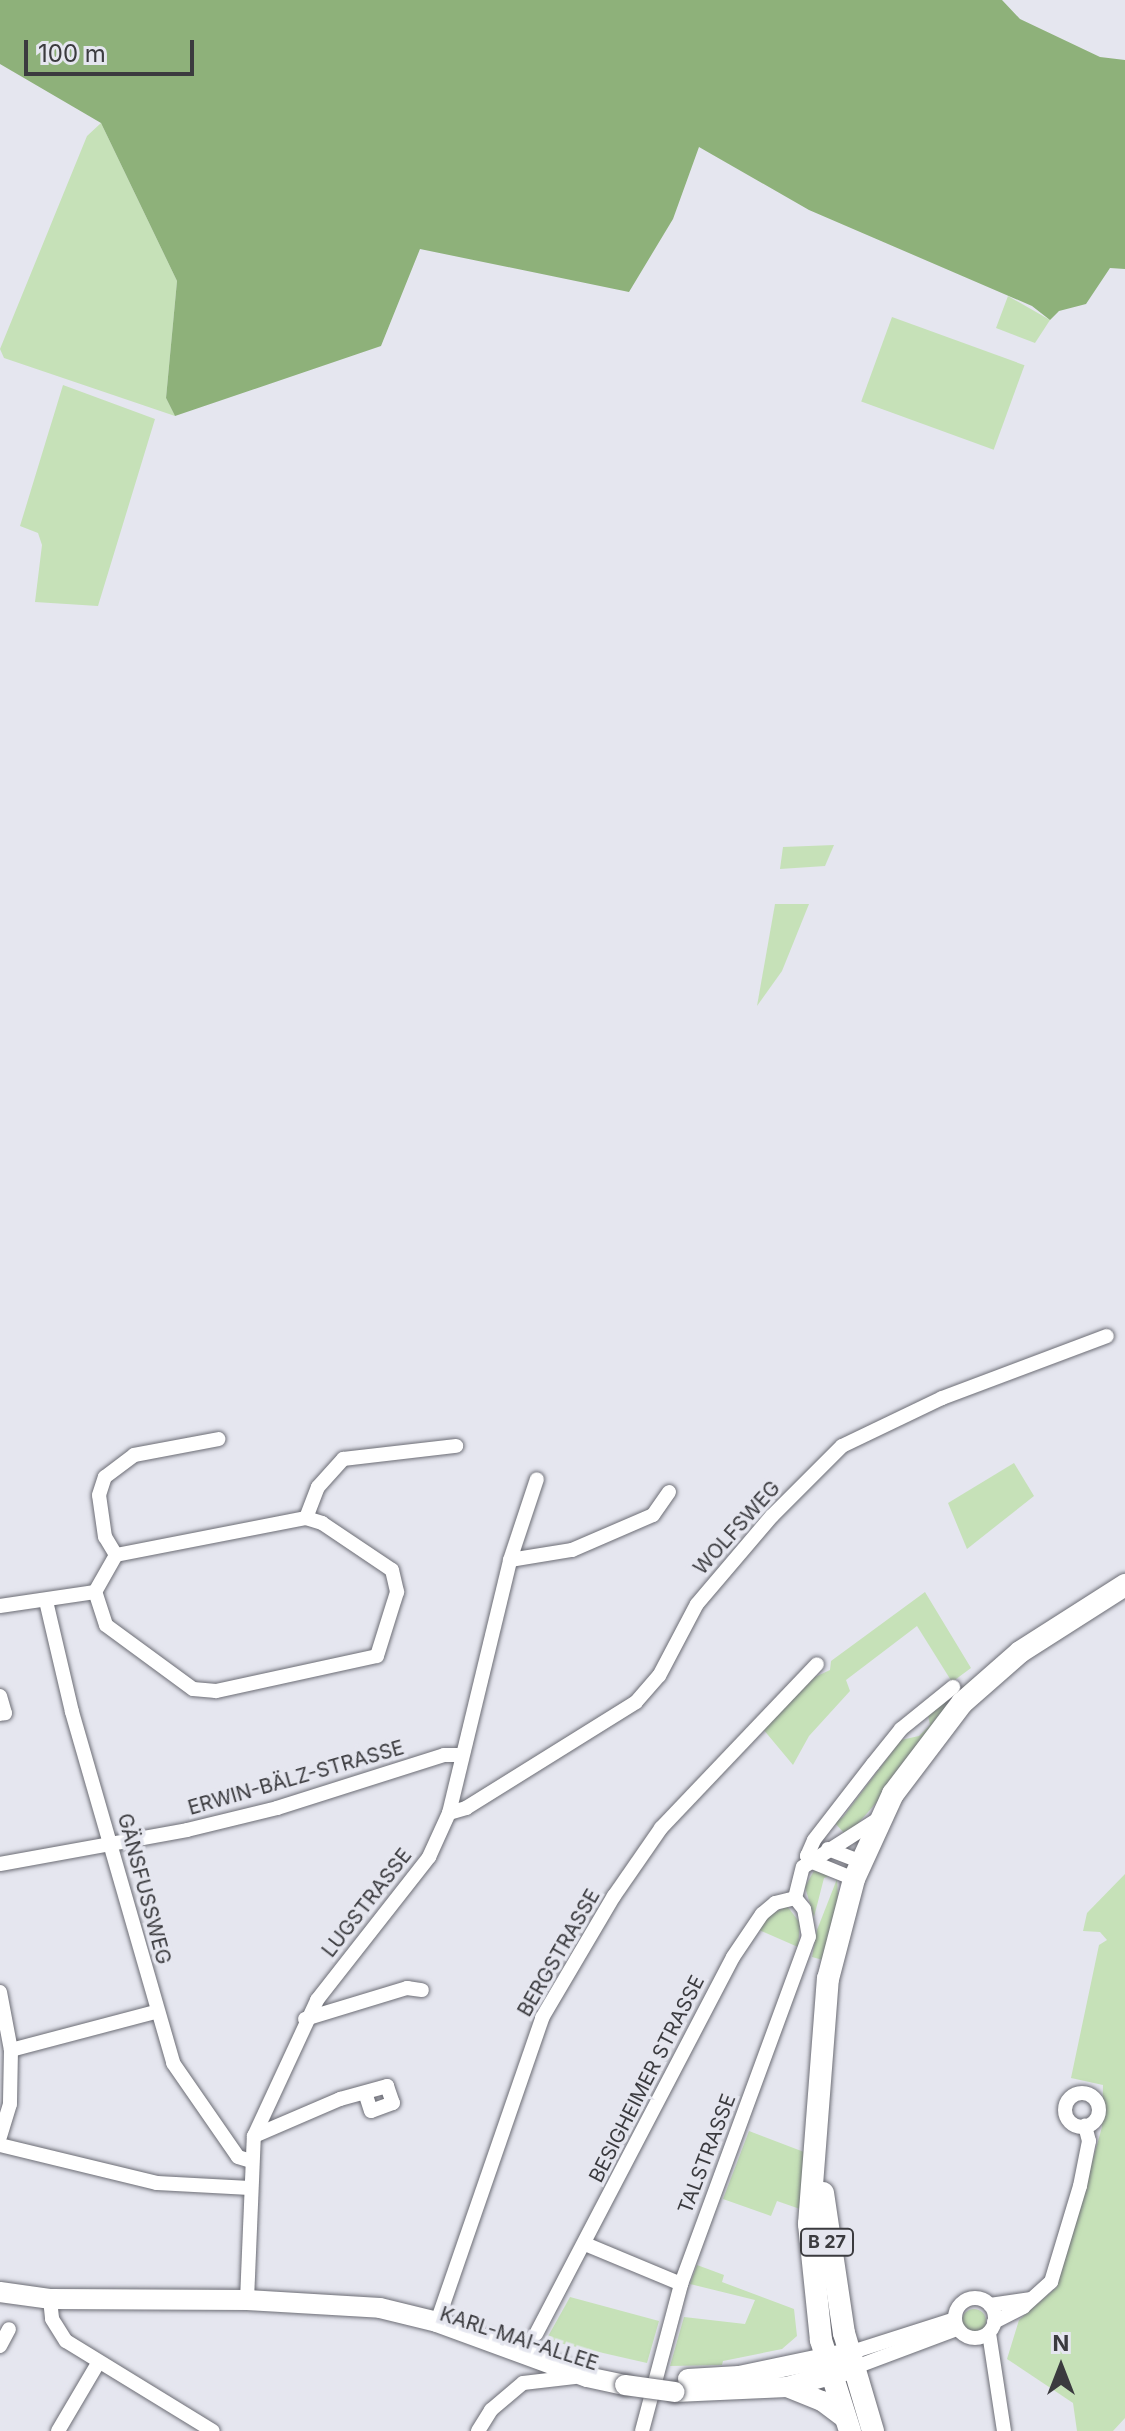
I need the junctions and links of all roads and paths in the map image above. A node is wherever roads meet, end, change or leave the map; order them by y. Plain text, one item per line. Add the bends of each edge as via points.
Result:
1 (1107, 1336) dead end
2 (219, 1439) dead end
3 (456, 1446) dead end
4 (537, 1479) dead end
5 (669, 1492) dead end
6 (306, 1518) junction
7 (116, 1555) junction
8 (510, 1560) junction
9 (1125, 1585) edge
10 (95, 1592) junction
11 (46, 1601) junction
12 (0, 1606) edge
13 (817, 1664) dead end
14 (953, 1687) dead end
15 (0, 1696) edge
16 (0, 1714) edge
17 (459, 1755) junction
18 (449, 1813) junction
19 (878, 1819) junction
20 (821, 1831) junction
21 (113, 1845) junction
22 (834, 1847) junction
23 (810, 1861) junction
24 (0, 1864) edge
25 (857, 1870) junction
26 (795, 1898) junction
27 (422, 1990) dead end
28 (0, 1992) edge
29 (155, 2012) junction
30 (305, 2019) junction
31 (11, 2050) junction
32 (365, 2093) dead end
33 (818, 2124) junction
34 (1085, 2126) dead end
35 (0, 2136) edge
36 (254, 2136) junction
37 (0, 2145) edge
38 (251, 2161) junction
39 (250, 2188) junction
40 (585, 2244) junction
41 (681, 2284) junction
42 (0, 2292) edge
43 (50, 2299) junction
44 (1031, 2299) junction
45 (247, 2300) junction
46 (990, 2305) junction
47 (438, 2317) junction
48 (842, 2324) junction
49 (956, 2324) junction
50 (9, 2329) dead end
51 (987, 2331) junction
52 (0, 2346) edge
53 (540, 2349) junction
54 (883, 2350) junction
55 (851, 2361) junction
56 (98, 2363) junction
57 (791, 2364) junction
58 (828, 2366) junction
59 (587, 2377) junction
60 (627, 2379) junction
61 (676, 2385) junction
62 (787, 2387) junction
63 (864, 2402) junction
64 (848, 2425) edge
65 (58, 2431) edge
66 (213, 2431) edge
67 (478, 2431) edge
68 (642, 2431) edge
69 (873, 2431) edge
70 (1004, 2431) edge

1 - 18 street, WOLFSWEG via 942,1398 842,1446 752,1538 697,1604 659,1676 630,1708 466,1808
2 - 7 street via 134,1455 105,1477 99,1495 105,1537
3 - 6 street via 343,1459 318,1487
4 - 8 street, LUGSTRASSE
5 - 8 street via 653,1515 572,1550
6 - 7 street
6 - 10 street via 392,1570 397,1592 377,1656 216,1691 193,1689 106,1625
7 - 10 street
8 - 17 street, LUGSTRASSE
9 - 19 main road, B 27 via 988,1678 934,1736
10 - 11 street
11 - 12 street
11 - 21 street, GÄNSFUSSWEG via 72,1712
13 - 47 street, BERGSTRASSE via 661,1828 542,2018
14 - 20 street via 901,1729
15 - 16 street via 5,1713
17 - 18 street, LUGSTRASSE
17 - 21 street, ERWIN-BÄLZ-STRASSE via 444,1755 277,1808
18 - 30 street, LUGSTRASSE via 429,1857
19 - 22 street
19 - 25 main road, B 27
20 - 22 street
20 - 23 street via 808,1850
21 - 24 street, ERWIN-BÄLZ-STRASSE
21 - 29 street, GÄNSFUSSWEG
22 - 23 street
22 - 25 street
23 - 25 street
23 - 26 street via 800,1873
25 - 33 main road, B 27 via 828,1979
26 - 40 street, BESIGHEIMER STRASSE via 775,1903 762,1914 733,1957
26 - 41 street, TALSTRASSE via 804,1909 809,1937
27 - 30 street via 407,1988
28 - 31 street
29 - 31 street
29 - 38 street, GÄNSFUSSWEG via 173,2063 238,2157
30 - 36 street, LUGSTRASSE
31 - 35 street via 10,2104
32 - 36 street
33 - 48 main road, B 27 via 825,2223
33 - 58 main road, B 27 via 809,2247
34 - 44 street via 1089,2141 1060,2256 1051,2282
36 - 38 street, LUGSTRASSE
37 - 39 street via 157,2183
38 - 39 street, LUGSTRASSE
39 - 45 street, LUGSTRASSE
40 - 41 street
40 - 53 street, BESIGHEIMER STRASSE
41 - 68 street, TALSTRASSE
42 - 43 main road, KARL-MAI-ALLEE
43 - 45 main road, KARL-MAI-ALLEE
43 - 56 street via 54,2326
44 - 46 street
44 - 51 street
45 - 47 main road, KARL-MAI-ALLEE
46 - 49 street via 966,2301
46 - 51 street
47 - 53 main road, KARL-MAI-ALLEE
48 - 54 street via 855,2338
48 - 55 main road, B 27
49 - 51 street
49 - 54 street
50 - 52 street
51 - 70 street
53 - 59 main road, KARL-MAI-ALLEE
53 - 60 main road, KARL-MAI-ALLEE
54 - 55 street
54 - 63 street via 868,2378
55 - 58 main road, KARL-MAI-ALLEE
55 - 63 main road, B 27
56 - 65 street
56 - 66 street
57 - 58 main road, KARL-MAI-ALLEE
57 - 61 main road, KARL-MAI-ALLEE
57 - 62 main road via 793,2379
58 - 62 main road, KARL-MAI-ALLEE
58 - 64 main road, B 27
59 - 60 main road, KARL-MAI-ALLEE
59 - 67 street via 523,2383 506,2394
60 - 61 main road, KARL-MAI-ALLEE, bridge
61 - 62 main road, KARL-MAI-ALLEE
62 - 64 main road, KARL-MAI-ALLEE via 822,2401
63 - 69 main road, B 27

